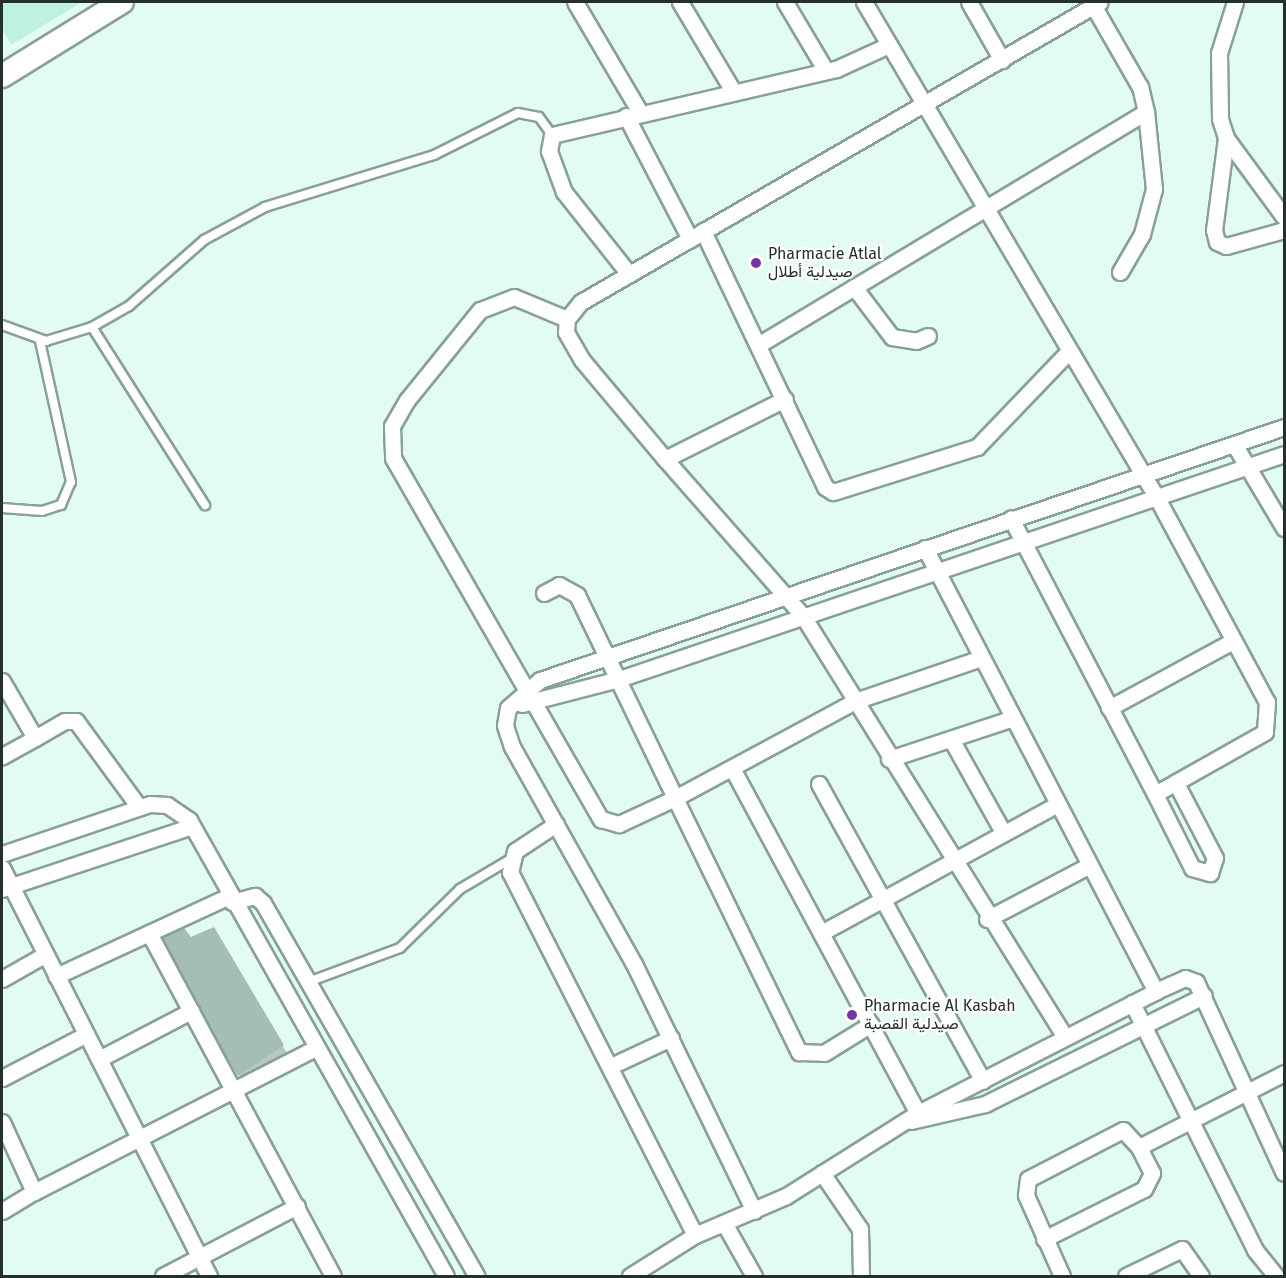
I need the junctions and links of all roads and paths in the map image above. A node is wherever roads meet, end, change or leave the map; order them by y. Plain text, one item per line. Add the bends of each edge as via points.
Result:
1 (122, 2) edge
2 (575, 2) edge
3 (680, 2) edge
4 (785, 2) edge
5 (864, 2) edge
6 (969, 2) edge
7 (1235, 2) edge
8 (1097, 4) edge
9 (889, 45) junction
10 (1002, 60) junction
11 (826, 71) junction
12 (2, 75) edge
13 (734, 91) junction
14 (925, 102) junction
15 (1146, 112) junction
16 (633, 115) junction
17 (552, 135) junction
18 (1226, 138) junction
19 (984, 208) junction
20 (1284, 217) edge
21 (1284, 230) edge
22 (697, 235) junction
23 (1120, 272) dead end
24 (629, 274) junction
25 (854, 287) junction
26 (567, 319) junction
27 (2, 325) edge
28 (92, 327) junction
29 (928, 336) dead end
30 (40, 341) junction
31 (758, 345) junction
32 (1070, 351) junction
33 (785, 399) junction
34 (1284, 427) edge
35 (1234, 444) junction
36 (1284, 454) edge
37 (665, 459) junction
38 (1247, 467) junction
39 (1141, 475) junction
40 (1157, 498) junction
41 (206, 505) dead end
42 (2, 508) edge
43 (1011, 518) junction
44 (1284, 528) edge
45 (1021, 539) junction
46 (925, 548) junction
47 (935, 569) junction
48 (544, 593) dead end
49 (788, 597) junction
50 (803, 616) junction
51 (1233, 641) junction
52 (610, 658) junction
53 (981, 658) junction
54 (619, 679) junction
55 (2, 681) edge
56 (524, 689) junction
57 (855, 700) junction
58 (513, 703) junction
59 (532, 705) junction
60 (1109, 708) junction
61 (1284, 713) edge
62 (1010, 719) junction
63 (1269, 721) junction
64 (35, 738) junction
65 (951, 739) junction
66 (2, 756) edge
67 (889, 759) junction
68 (732, 768) junction
69 (1176, 783) junction
70 (819, 784) dead end
71 (1155, 795) junction
72 (675, 798) junction
73 (1056, 805) junction
74 (139, 807) junction
75 (556, 824) junction
76 (192, 826) junction
77 (1004, 832) junction
78 (2, 854) edge
79 (509, 860) junction
80 (953, 862) junction
81 (1088, 866) junction
82 (2, 868) edge
83 (6, 888) edge
84 (231, 899) junction
85 (882, 902) junction
86 (987, 919) junction
87 (149, 933) junction
88 (821, 933) junction
89 (44, 955) junction
90 (56, 976) junction
91 (2, 979) edge
92 (308, 982) junction
93 (1156, 990) junction
94 (285, 994) junction
95 (1204, 996) junction
96 (1132, 1003) junction
97 (191, 1011) junction
98 (871, 1024) junction
99 (1145, 1025) junction
100 (85, 1035) junction
101 (1065, 1037) junction
102 (671, 1038) junction
103 (316, 1048) junction
104 (99, 1059) junction
105 (613, 1065) junction
106 (1284, 1073) edge
107 (2, 1078) edge
108 (983, 1081) junction
109 (237, 1091) junction
110 (1249, 1092) junction
111 (918, 1113) junction
112 (1192, 1120) junction
113 (2, 1122) edge
114 (902, 1122) junction
115 (141, 1139) junction
116 (1139, 1146) junction
117 (822, 1173) junction
118 (1284, 1173) edge
119 (34, 1192) junction
120 (297, 1206) junction
121 (2, 1211) edge
122 (754, 1211) junction
123 (724, 1223) junction
124 (695, 1235) junction
125 (1044, 1239) junction
126 (200, 1257) junction
127 (1284, 1272) edge
128 (163, 1276) edge
129 (209, 1276) edge
130 (333, 1276) edge
131 (446, 1276) edge
132 (477, 1276) edge
133 (630, 1276) edge
134 (754, 1276) edge
135 (861, 1276) edge
136 (1062, 1276) edge
137 (1126, 1276) edge
138 (1201, 1276) edge
139 (1277, 1276) edge

1 - 12 main road
2 - 16 street
3 - 13 street
4 - 11 street
5 - 9 street
6 - 10 street
7 - 18 street via 1217,77
8 - 10 street
8 - 15 street via 1140,87
9 - 11 street
9 - 14 street
10 - 14 street
11 - 13 street
13 - 16 street
14 - 19 street
14 - 22 street
15 - 19 street
15 - 23 street via 1155,189 1142,234
16 - 17 street
16 - 22 street
17 - 24 street via 549,151 564,192
17 - 28 lane via 539,117 518,112 434,155 284,198 204,240 129,306
18 - 20 street
18 - 21 street via 1214,230 1217,242 1226,246
19 - 25 street
19 - 32 street
22 - 24 street
22 - 31 street
24 - 26 street via 581,302
25 - 29 street via 892,337 916,341
25 - 31 street
26 - 37 street via 571,345
26 - 56 street via 514,297 480,310 407,400 389,441 393,458
27 - 30 lane
28 - 30 lane
28 - 41 lane
30 - 42 lane via 71,482 61,505 42,511
31 - 33 street
32 - 33 street via 978,447 844,492 825,486
32 - 39 street
33 - 37 street
34 - 35 street
35 - 38 street
35 - 39 street
36 - 38 street
37 - 49 street
38 - 40 street
38 - 44 street
39 - 40 street
39 - 43 street
40 - 45 street
40 - 51 street
43 - 45 street
43 - 46 street
45 - 47 street
45 - 60 street
46 - 47 street
46 - 49 street
47 - 50 street
47 - 53 street
48 - 52 street via 559,585 573,591
49 - 50 street
49 - 52 street
50 - 54 street
50 - 57 street
51 - 60 street
51 - 63 street via 1267,702
52 - 54 street
52 - 56 street
53 - 57 street
53 - 62 street
54 - 59 street
54 - 72 street
55 - 64 street
56 - 58 street
56 - 59 street
57 - 67 street
57 - 68 street
58 - 59 street
58 - 75 street via 505,720 510,740
59 - 72 street via 607,823 626,822
60 - 71 street
61 - 63 street
62 - 65 street
62 - 73 street
63 - 69 street via 1265,732
64 - 66 street
64 - 74 street via 65,721 76,721
65 - 67 street
65 - 77 street
67 - 80 street
68 - 72 street
68 - 88 street
69 - 71 street
69 - 71 street via 1215,858 1210,873 1192,868
70 - 85 street
72 - 98 street via 799,1052 824,1053
73 - 77 street
73 - 81 street
74 - 76 street via 167,805
74 - 78 street
75 - 79 street
75 - 102 street
76 - 83 street
76 - 84 street
77 - 80 street
79 - 92 lane via 460,890 400,948
79 - 105 street via 510,872
80 - 85 street
80 - 86 street
81 - 86 street
81 - 93 street
82 - 83 street
83 - 89 street
84 - 87 street
84 - 92 street via 260,898
84 - 94 street
85 - 88 street
85 - 108 street
86 - 101 street
87 - 90 street
87 - 97 street
88 - 98 street
89 - 90 street
89 - 91 street
90 - 100 street
92 - 94 street
92 - 132 street
93 - 95 street via 1190,978
93 - 96 street
94 - 103 street
95 - 99 street
95 - 110 street
96 - 99 street
96 - 101 street
97 - 104 street
97 - 109 street
98 - 111 street
99 - 112 street
99 - 114 street via 985,1104
100 - 104 street
100 - 107 street
101 - 108 street
102 - 105 street
102 - 122 street
103 - 109 street
103 - 131 street
104 - 115 street
105 - 124 street
106 - 110 street
108 - 111 street
109 - 115 street
109 - 120 street
110 - 112 street
110 - 118 street
111 - 114 street
112 - 116 street
112 - 139 street via 1255,1250
113 - 119 street
114 - 117 street
115 - 119 street
115 - 126 street
116 - 125 street via 1152,1173 1144,1189
116 - 125 street via 1123,1130 1028,1179 1024,1190
117 - 122 street
117 - 135 street via 860,1229
119 - 121 street
120 - 126 street
120 - 130 street
122 - 123 street
123 - 124 street
123 - 134 street
124 - 133 street
125 - 136 street
126 - 128 street
126 - 129 street
127 - 139 street
137 - 138 street via 1182,1249

